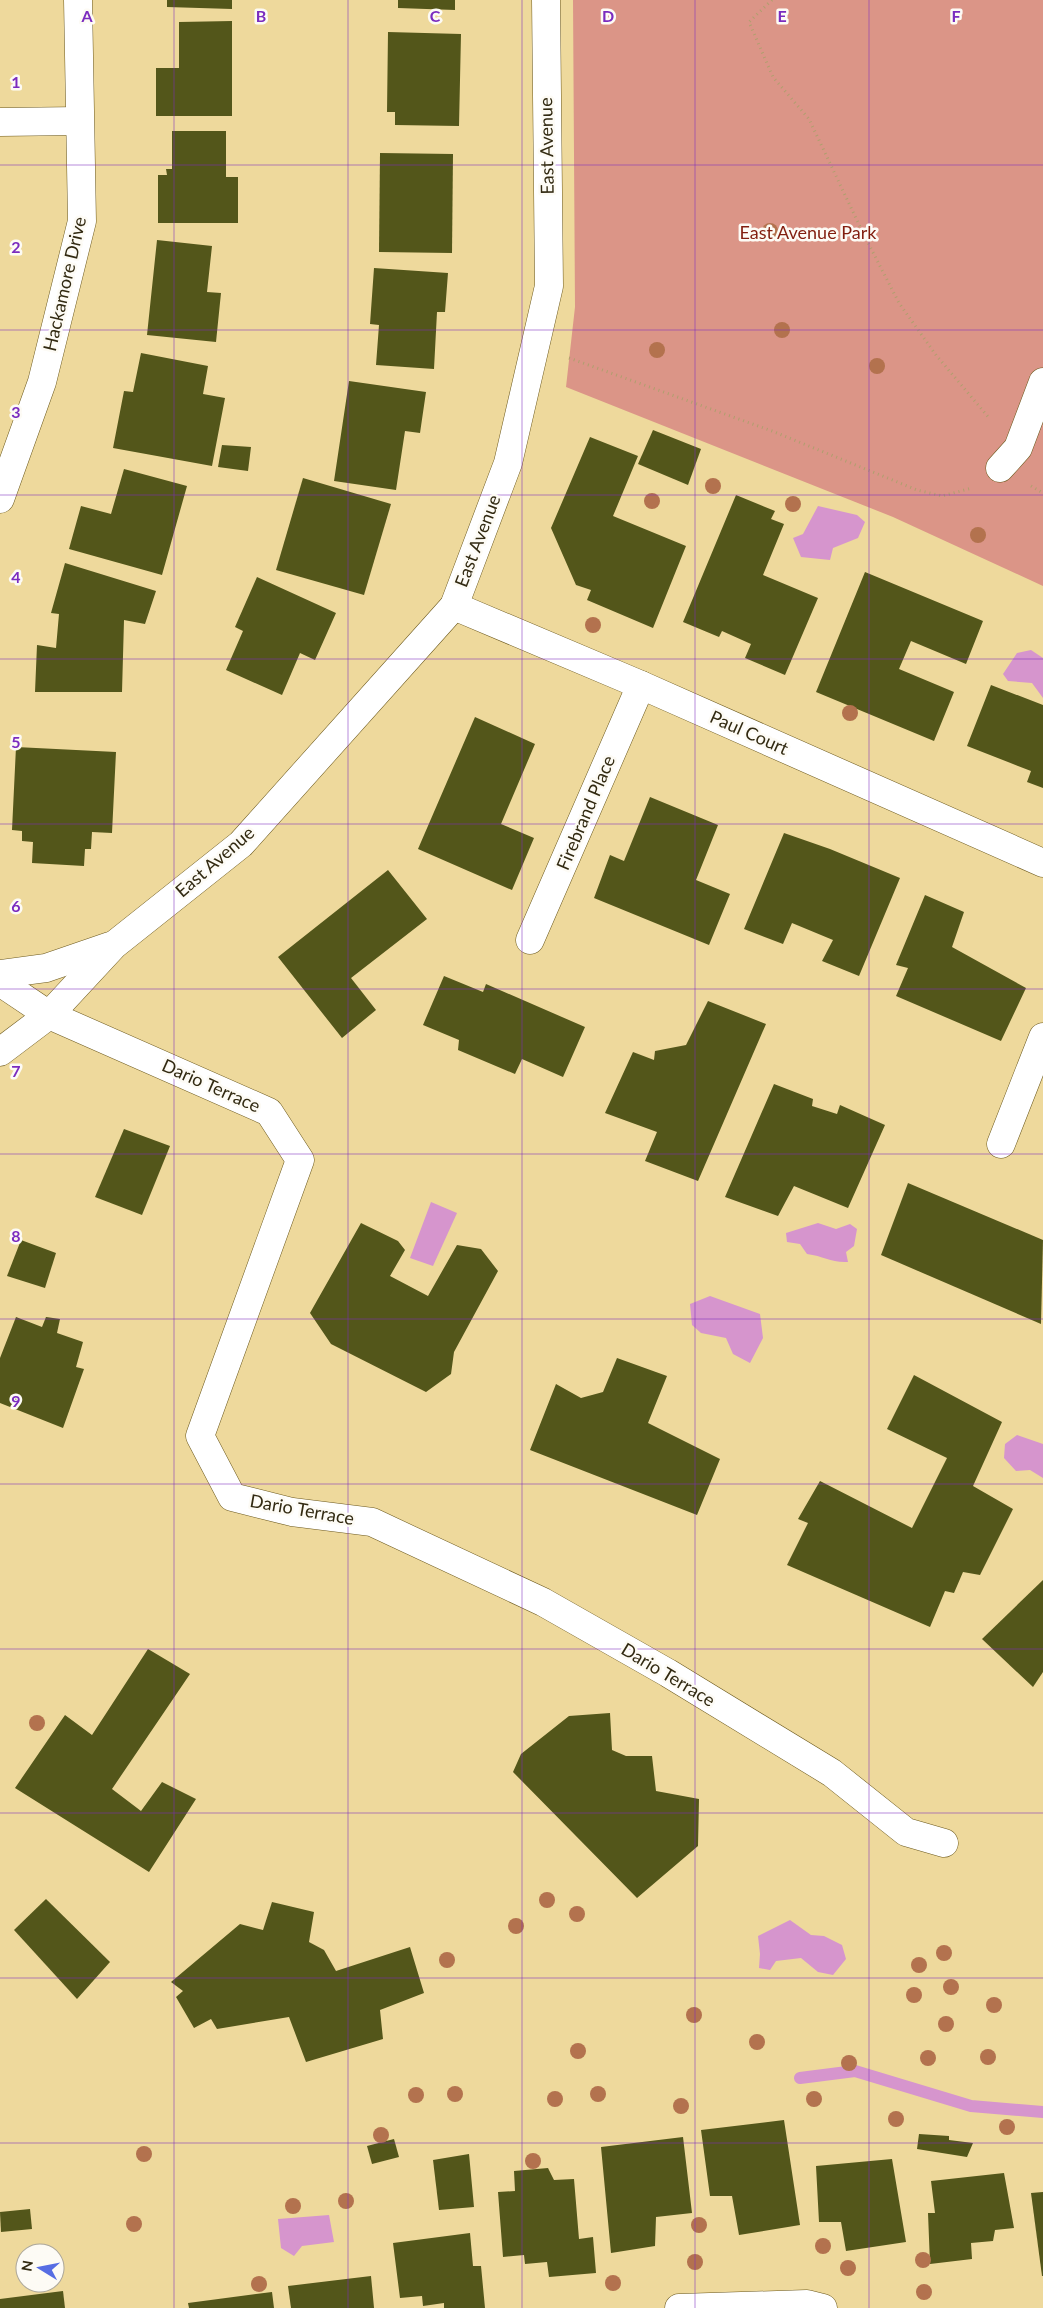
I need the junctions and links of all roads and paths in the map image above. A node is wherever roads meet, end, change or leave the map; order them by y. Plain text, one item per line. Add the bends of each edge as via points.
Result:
1 (78, 0) edge
2 (546, 0) edge
3 (772, 0) edge
4 (79, 121) junction
5 (0, 122) edge
6 (535, 346) junction
7 (1043, 382) edge
8 (992, 421) dead end
9 (1000, 468) joint
10 (0, 499) edge
11 (454, 606) junction
12 (641, 685) junction
13 (1043, 863) edge
14 (530, 940) dead end
15 (114, 945) junction
16 (0, 974) edge
17 (0, 982) edge
18 (49, 1015) junction
19 (1043, 1037) edge
20 (0, 1052) edge
21 (1001, 1144) dead end
22 (944, 1843) dead end
23 (679, 2308) edge
24 (823, 2308) edge

1 - 4 street, Hackamore Drive
2 - 6 street, East Avenue via 549,286
3 - 8 path via 749,22 773,77 809,119 899,303 936,355
4 - 5 street
4 - 10 street, Hackamore Drive via 82,221 42,382
6 - 9 path via 772,431 917,490 942,496 969,490
6 - 11 street, East Avenue via 508,463
7 - 9 street via 1018,448
11 - 12 street, Paul Court
11 - 15 street, East Avenue via 241,844
12 - 13 street, Paul Court
12 - 14 street, Firebrand Place
15 - 16 street, East Avenue via 46,968
15 - 18 street, East Avenue
17 - 18 street, Dario Terrace
18 - 20 street, East Avenue
18 - 22 street, Dario Terrace via 269,1112 300,1160 200,1436 232,1497 292,1512 372,1522 543,1602 668,1673 832,1773 906,1832
19 - 21 street
23 - 24 street via 807,2304

